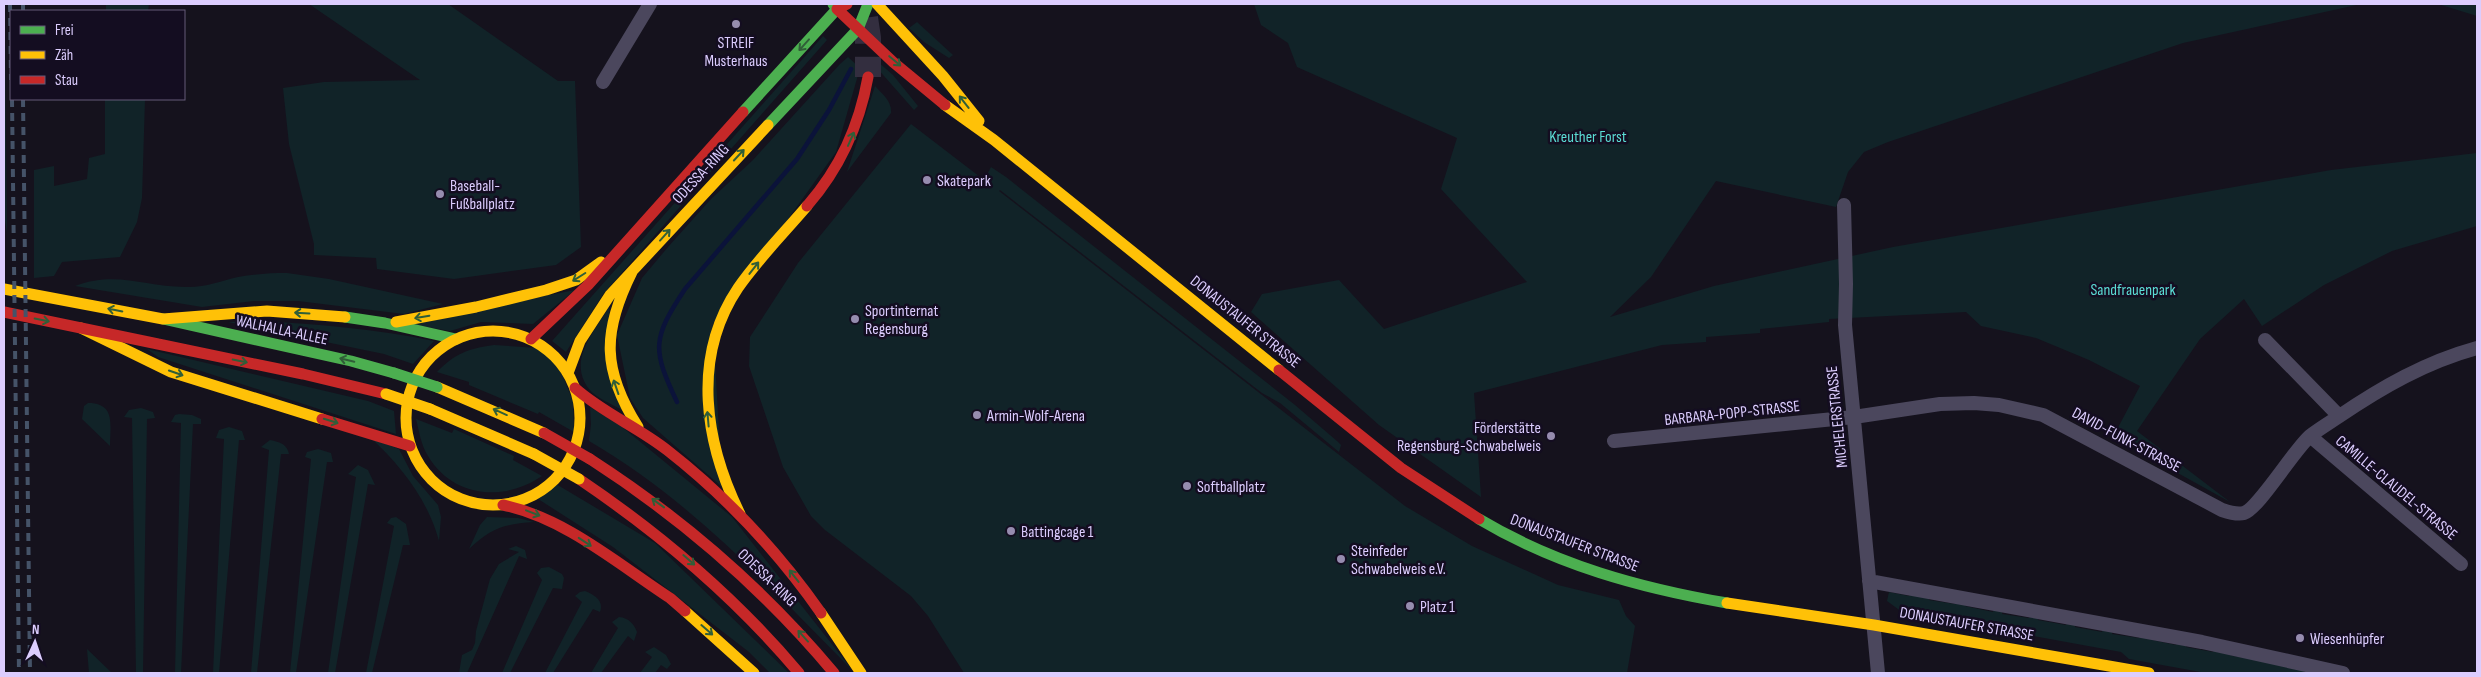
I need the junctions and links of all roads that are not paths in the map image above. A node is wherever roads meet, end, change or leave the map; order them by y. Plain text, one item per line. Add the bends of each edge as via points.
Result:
1 (650, 4) edge
2 (868, 4) edge
3 (877, 4) edge
4 (839, 6) edge
5 (858, 29) junction
6 (868, 77) tunnel mouth
7 (603, 82) dead end
8 (994, 140) junction
9 (1844, 205) dead end
10 (618, 248) junction
11 (632, 272) junction
12 (4, 289) edge
13 (4, 312) edge
14 (163, 320) junction
15 (386, 324) junction
16 (80, 328) junction
17 (456, 339) junction
18 (531, 339) junction
19 (2265, 340) dead end
20 (2477, 348) edge
21 (568, 373) junction
22 (575, 388) junction
23 (2339, 416) junction
24 (1854, 417) junction
25 (640, 430) junction
26 (544, 433) joint
27 (2310, 436) junction
28 (1614, 441) dead end
29 (410, 446) junction
30 (503, 505) junction
31 (740, 514) junction
32 (2461, 564) dead end
33 (1869, 582) junction
34 (1873, 625) junction
35 (754, 673) edge
36 (799, 673) edge
37 (834, 673) edge
38 (861, 673) edge
39 (1878, 673) edge
40 (2149, 673) edge
41 (2343, 673) edge

1 - 7 street
2 - 5 main road, ODESSA-RING
8 -> 3 main road, DONAUSTAUFER STRASSE via 943,76
4 - 5 main road, DONAUSTAUFER STRASSE
4 -> 10 main road, ODESSA-RING
5 -> 8 main road, DONAUSTAUFER STRASSE via 967,122
11 -> 5 main road, ODESSA-RING
31 -> 6 main road via 719,471 708,425 707,385 719,327 736,291 838,165 855,132
8 - 34 main road, DONAUSTAUFER STRASSE via 1401,468 1478,521 1548,553 1643,586
9 - 24 street, MICHELERSTRASSE via 1845,325
10 -> 15 main road via 576,280 546,290
10 - 18 main road, ODESSA-RING via 594,280 554,321
11 - 21 main road, ODESSA-RING via 589,324
25 -> 11 main road via 625,409 617,389 611,371 609,346 610,324 618,298
14 -> 12 main road, WALHALLA-ALLEE
13 -> 16 main road
15 -> 14 main road via 330,314 267,312
26 -> 14 main road, WALHALLA-ALLEE, bridge via 437,387 394,373
15 - 17 main road
16 -> 29 main road via 171,372
16 -> 36 main road, bridge via 386,394 480,428 579,479 625,509 694,564 747,614
17 - 18 main road via 480,332 506,332
17 - 29 main road via 434,353 408,396 405,421
18 - 21 main road via 558,359
19 - 23 street
20 - 23 street, DAVID-FUNK-STRASSE via 2432,362 2366,397
21 - 22 main road
22 - 25 main road
22 - 30 main road via 580,432 573,454 545,489 525,500
23 - 27 street, DAVID-FUNK-STRASSE
24 - 27 street, DAVID-FUNK-STRASSE via 1948,404 2021,408 2044,415 2232,513 2244,513 2255,506
24 - 28 street, BARBARA-POPP-STRASSE
24 - 33 street, MICHELERSTRASSE
25 - 31 main road
37 -> 26 main road, ODESSA-RING, bridge via 772,602 714,547 628,482
27 - 32 street, CAMILLE-CLAUDEL-STRASSE
29 - 30 main road via 421,468 438,486 459,499
30 -> 35 main road via 522,509 561,526 670,598
38 -> 31 main road via 812,600
33 - 34 street, MICHELERSTRASSE
33 - 41 street, DONAUSTAUFER STRASSE via 2202,642
34 - 39 street, MICHELERSTRASSE
34 - 40 main road, DONAUSTAUFER STRASSE

